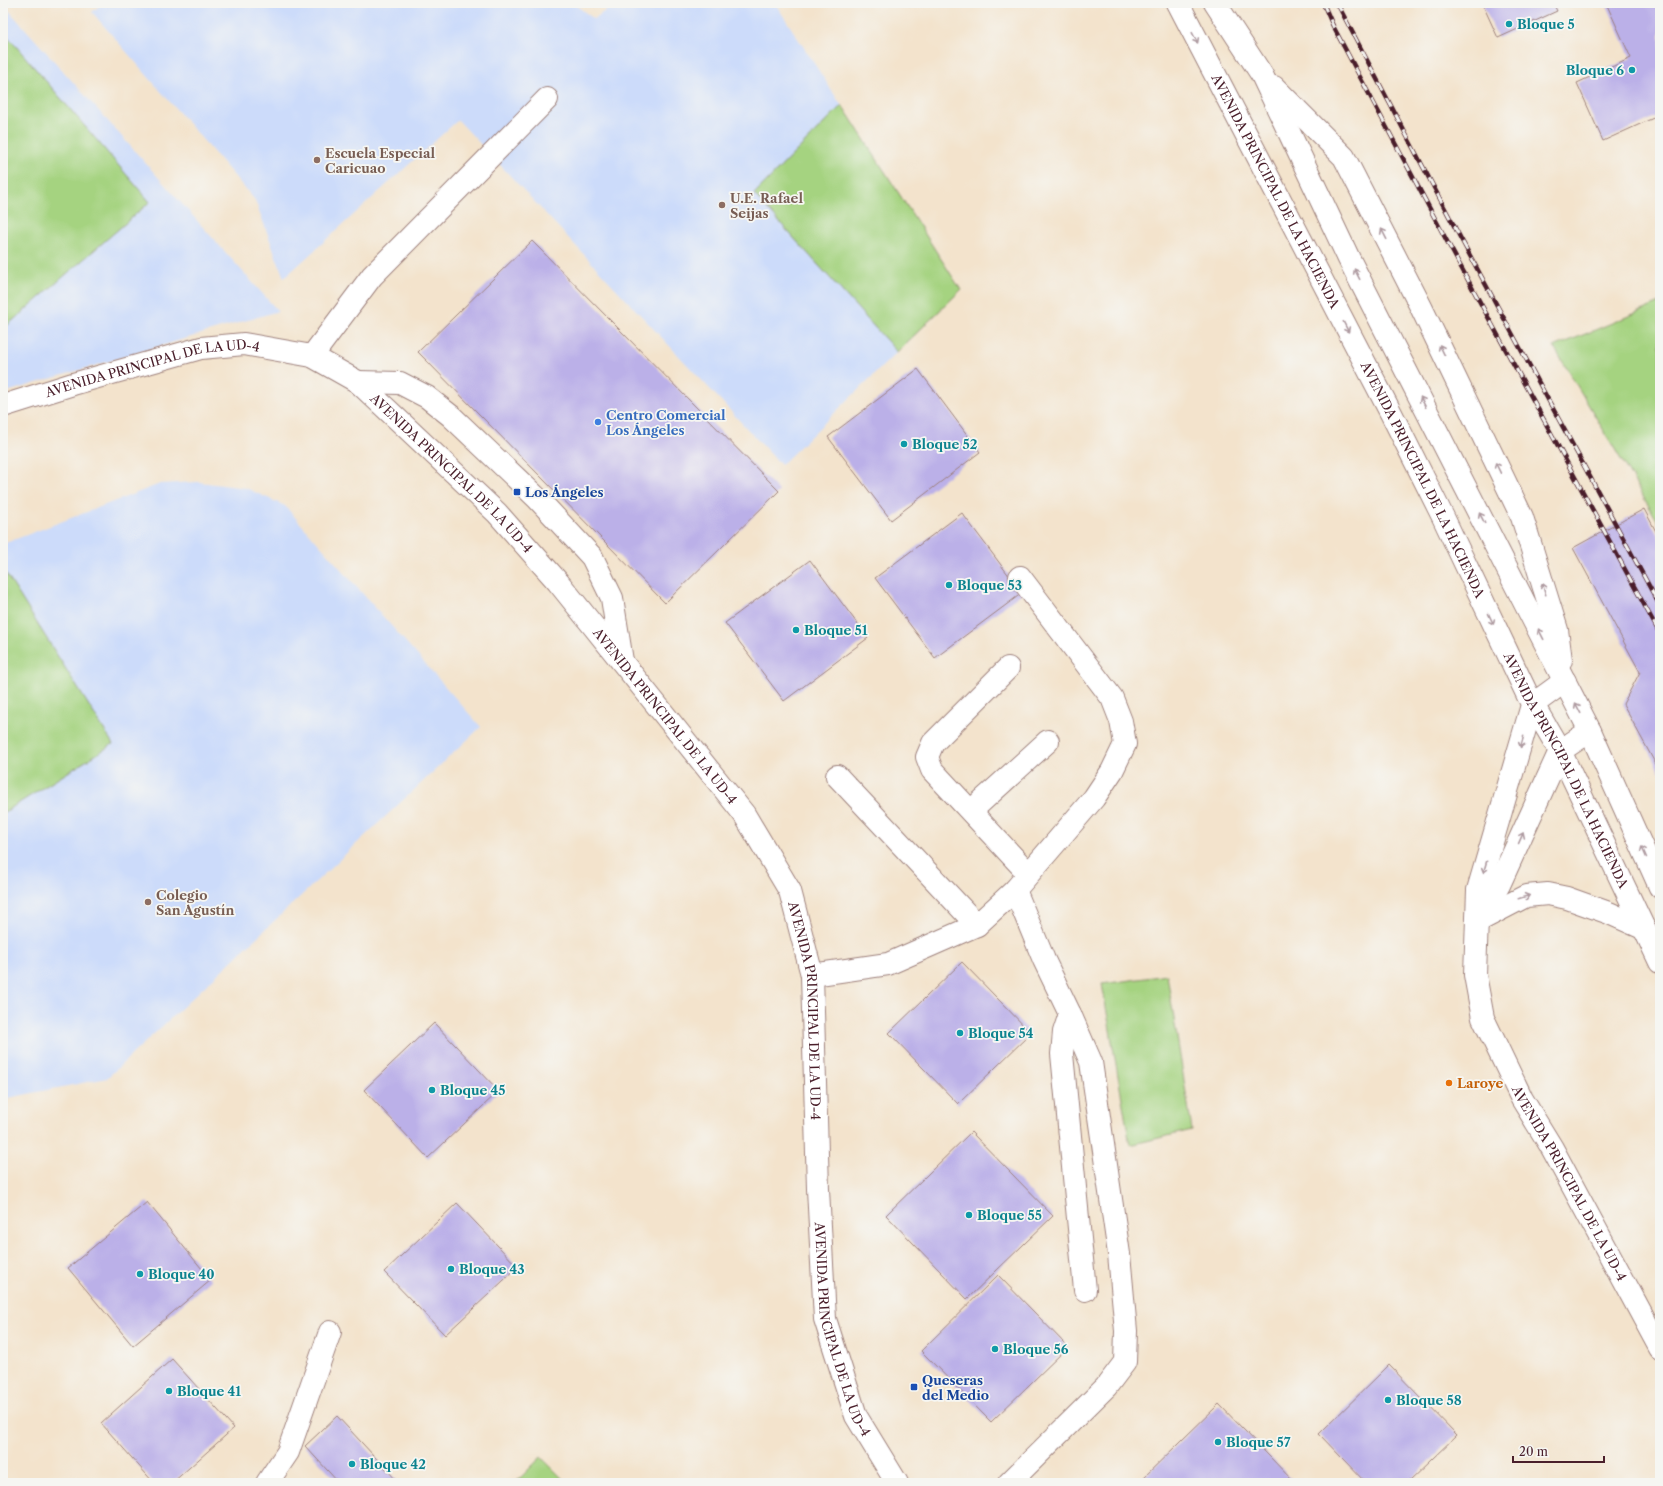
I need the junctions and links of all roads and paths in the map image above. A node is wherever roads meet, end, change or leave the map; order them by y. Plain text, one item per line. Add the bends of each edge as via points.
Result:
1 (1178, 3) edge
2 (1215, 3) edge
3 (1262, 75) junction
4 (547, 99) dead end
5 (312, 356) junction
6 (358, 382) junction
7 (3, 406) edge
8 (1020, 577) dead end
9 (622, 662) junction
10 (1008, 668) dead end
11 (1565, 681) junction
12 (1532, 704) junction
13 (1590, 731) junction
14 (1048, 741) dead end
15 (1560, 751) junction
16 (837, 776) dead end
17 (971, 811) junction
18 (1028, 873) junction
19 (1660, 887) edge
20 (1015, 890) junction
21 (1477, 922) junction
22 (977, 925) junction
23 (1645, 929) junction
24 (1660, 962) edge
25 (812, 975) junction
26 (1070, 1014) junction
27 (1086, 1290) dead end
28 (330, 1332) dead end
29 (1660, 1348) edge
30 (267, 1483) edge
31 (897, 1483) edge
32 (1009, 1483) edge

1 -> 12 street, AVENIDA PRINCIPAL DE LA HACIENDA via 1392,415
2 - 3 street
11 -> 3 street via 1349,259
11 -> 3 street via 1557,630 1522,518 1421,307 1344,157
4 - 5 street via 372,276
5 - 6 street, AVENIDA PRINCIPAL DE LA UD-4
5 - 7 street, AVENIDA PRINCIPAL DE LA UD-4 via 244,344 201,348
6 - 9 street, AVENIDA PRINCIPAL DE LA UD-4 via 497,514 558,582
6 - 9 street via 400,383 427,397 451,416 537,498 592,557 612,598
8 - 18 street via 1112,698 1121,721 1125,744 1112,771 1094,798
9 - 25 street, AVENIDA PRINCIPAL DE LA UD-4 via 744,814 790,891
10 - 17 street via 933,743 927,757 932,770
11 - 12 street
13 -> 11 street
12 - 15 street, AVENIDA PRINCIPAL DE LA HACIENDA
12 -> 21 street, AVENIDA PRINCIPAL DE LA UD-4 via 1478,890
13 - 15 street
19 -> 13 street
14 - 17 street
21 -> 15 street, AVENIDA PRINCIPAL DE LA UD-4 via 1499,885
15 - 23 street, AVENIDA PRINCIPAL DE LA HACIENDA
16 - 22 street
17 - 18 street
18 - 20 street
20 - 22 street
20 - 26 street
21 -> 23 street via 1526,896 1548,894 1609,913
21 - 29 street, AVENIDA PRINCIPAL DE LA UD-4 via 1475,975 1483,1018 1522,1099 1552,1148
22 - 25 street via 888,964
23 - 24 street, AVENIDA PRINCIPAL DE LA HACIENDA
25 - 31 street, AVENIDA PRINCIPAL DE LA UD-4 via 818,1189 825,1319 856,1416
26 - 27 street via 1064,1032 1062,1054
26 - 32 street via 1091,1062 1119,1254 1126,1330 1125,1362 1106,1387
28 - 30 street via 288,1452

